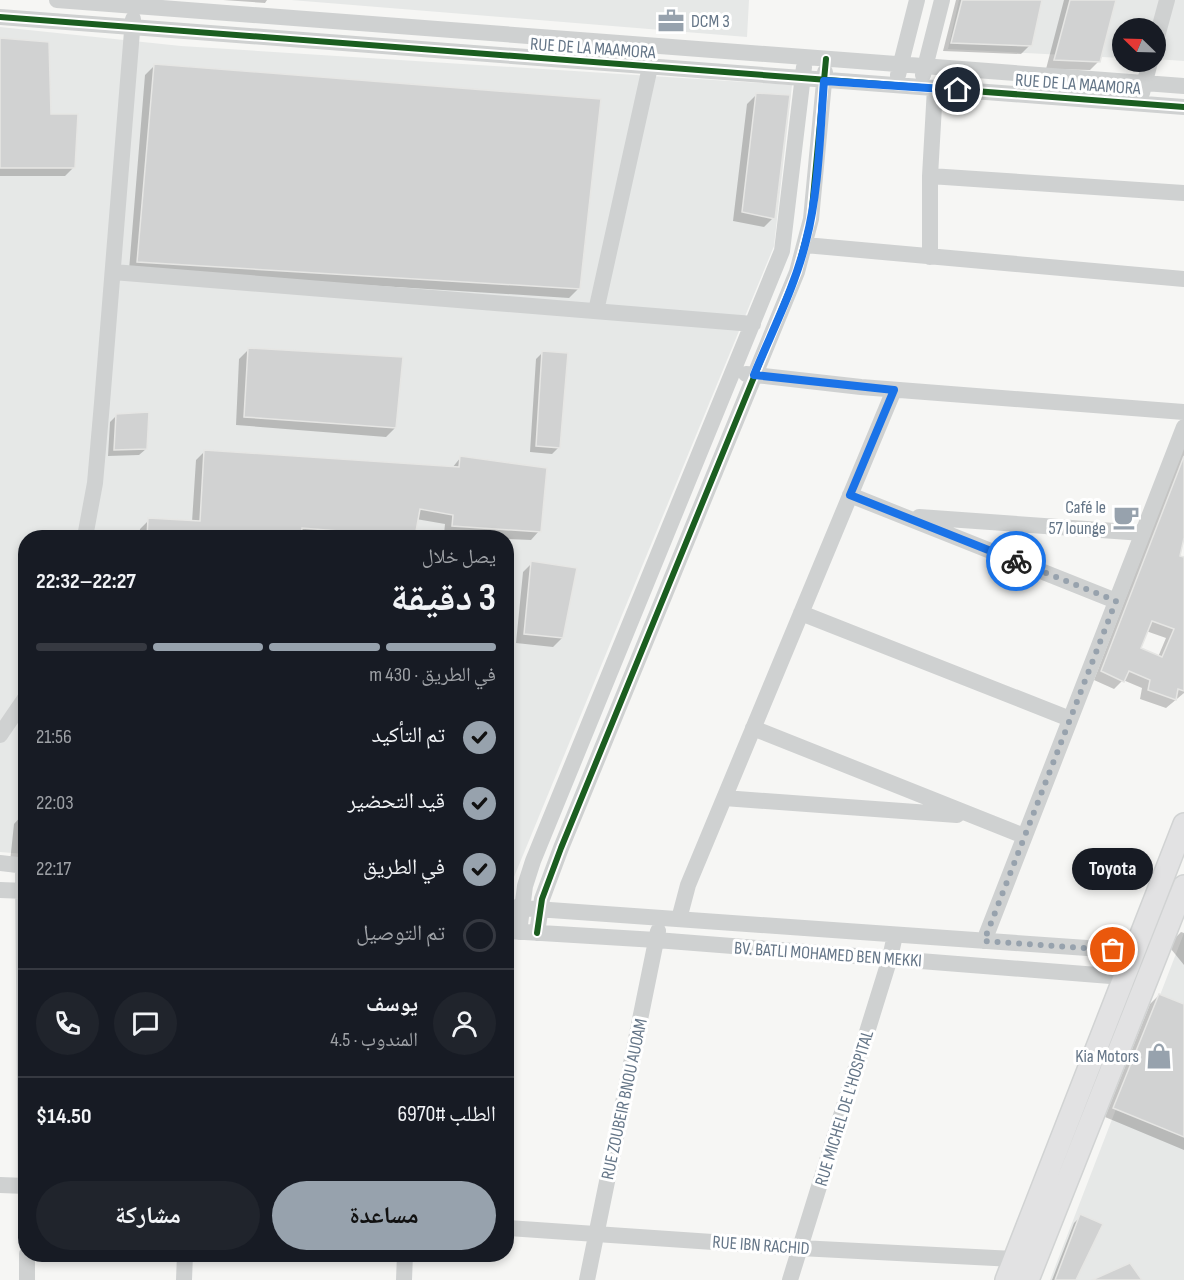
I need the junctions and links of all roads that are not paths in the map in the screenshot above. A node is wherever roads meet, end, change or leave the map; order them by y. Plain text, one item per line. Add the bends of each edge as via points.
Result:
1 (57, 0) edge
2 (917, 0) edge
3 (942, 0) edge
4 (1167, 0) edge
5 (134, 3) edge
6 (0, 17) edge
7 (1162, 18) edge
8 (349, 22) junction
9 (132, 29) junction
10 (347, 44) junction
11 (805, 58) junction
12 (826, 59) junction
13 (900, 64) junction
14 (925, 66) junction
15 (650, 67) junction
16 (1147, 72) edge
17 (803, 79) junction
18 (824, 81) junction
19 (1144, 83) junction
20 (895, 85) junction
21 (1184, 86) edge
22 (928, 88) junction
23 (1141, 103) junction
24 (1184, 107) edge
25 (930, 176) junction
26 (1184, 193) edge
27 (806, 245) junction
28 (930, 257) junction
29 (113, 273) junction
30 (1184, 279) edge
31 (596, 311) junction
32 (753, 324) junction
33 (733, 372) junction
34 (754, 375) junction
35 (894, 390) junction
36 (1184, 412) edge
37 (1184, 427) edge
38 (850, 495) junction
39 (902, 516) junction
40 (86, 530) edge
41 (1143, 532) junction
42 (1116, 601) junction
43 (801, 614) junction
44 (18, 709) edge
45 (1070, 719) junction
46 (753, 728) junction
47 (0, 735) edge
48 (724, 798) junction
49 (973, 816) junction
50 (1184, 824) edge
51 (1024, 836) junction
52 (0, 863) edge
53 (18, 865) edge
54 (0, 890) edge
55 (18, 891) edge
56 (1182, 894) edge
57 (514, 908) edge
58 (540, 910) junction
59 (660, 917) junction
60 (679, 919) junction
61 (766, 925) junction
62 (514, 931) edge
63 (537, 933) junction
64 (895, 934) junction
65 (656, 940) junction
66 (984, 941) junction
67 (766, 949) junction
68 (1135, 951) junction
69 (1158, 953) junction
70 (890, 958) junction
71 (1125, 977) junction
72 (1148, 979) junction
73 (0, 1185) edge
74 (18, 1186) edge
75 (514, 1228) edge
76 (595, 1234) junction
77 (800, 1248) junction
78 (1014, 1259) junction
79 (27, 1262) edge
80 (185, 1262) edge
81 (405, 1262) edge
82 (27, 1280) edge
83 (184, 1280) edge
84 (404, 1280) edge
85 (587, 1280) edge
86 (790, 1280) edge
87 (1006, 1280) edge
88 (1028, 1280) edge

1 - 5 street, RUE DE LA MAAMORA
2 - 13 street
3 - 14 street
4 - 7 street
5 - 8 street, RUE DE LA MAAMORA
5 - 9 street
6 - 9 street, RUE DE LA MAAMORA
8 - 10 street
8 - 11 street, RUE DE LA MAAMORA
9 - 10 street, RUE DE LA MAAMORA
9 - 29 street
10 - 15 street, RUE DE LA MAAMORA
11 - 12 street, RUE DE LA MAAMORA
11 - 17 street
12 - 13 street, RUE DE LA MAAMORA
12 - 18 street
13 - 14 street, RUE DE LA MAAMORA
13 - 20 street
14 - 19 street, RUE DE LA MAAMORA
14 - 22 street
15 - 17 street, RUE DE LA MAAMORA
15 - 31 street
16 - 19 street
17 - 18 street, RUE DE LA MAAMORA
17 - 32 street via 784,240
18 - 20 street, RUE DE LA MAAMORA
18 - 27 street
19 - 21 street, RUE DE LA MAAMORA
19 - 23 street
20 - 22 street, RUE DE LA MAAMORA
22 - 23 street, RUE DE LA MAAMORA
22 - 25 street
23 - 24 street, RUE DE LA MAAMORA
25 - 26 street
25 - 28 street
27 - 28 street
27 - 34 street
28 - 30 street
29 - 31 street
29 - 40 street via 95,483
31 - 32 street
32 - 33 street
33 - 34 street
33 - 57 street
34 - 35 street
34 - 58 street via 546,885
35 - 36 street
35 - 38 street
37 - 41 street
38 - 39 street
38 - 43 street
39 - 41 street
39 - 42 street
41 - 42 street
42 - 45 street
43 - 45 street
43 - 46 street
44 - 47 street
45 - 51 street
46 - 48 street
46 - 49 street
48 - 49 street
48 - 60 street via 688,885
49 - 51 street
50 - 68 main road
51 - 66 street
52 - 53 street
54 - 55 street
56 - 69 main road
57 - 58 street, BV. BATLI MOHAMED BEN MEKKI
58 - 59 street, BV. BATLI MOHAMED BEN MEKKI
58 - 63 street
59 - 60 street, BV. BATLI MOHAMED BEN MEKKI
59 - 65 street, RUE ZOUBEIR BNOU AUOAM
60 - 61 street, BV. BATLI MOHAMED BEN MEKKI
61 - 64 street, BV. BATLI MOHAMED BEN MEKKI
61 - 67 street
62 - 63 street, BV. BATLI MOHAMED BEN MEKKI
63 - 65 street, BV. BATLI MOHAMED BEN MEKKI
64 - 66 street, BV. BATLI MOHAMED BEN MEKKI
64 - 70 street, RUE MICHEL DE L'HOSPITAL
65 - 67 street, BV. BATLI MOHAMED BEN MEKKI
65 - 76 street, RUE ZOUBEIR BNOU AUOAM
66 - 68 street, BV. BATLI MOHAMED BEN MEKKI
67 - 70 street, BV. BATLI MOHAMED BEN MEKKI
68 - 69 street, BV. BATLI MOHAMED BEN MEKKI
68 - 71 main road
69 - 72 main road
70 - 71 street, BV. BATLI MOHAMED BEN MEKKI
70 - 77 street, RUE MICHEL DE L'HOSPITAL
71 - 72 street, BV. BATLI MOHAMED BEN MEKKI
71 - 78 main road
72 - 88 main road
73 - 74 street
75 - 76 street, RUE IBN RACHID
76 - 77 street, RUE IBN RACHID
76 - 85 street, RUE ZOUBEIR BNOU AUOAM
77 - 78 street, RUE IBN RACHID
77 - 86 street, RUE MICHEL DE L'HOSPITAL
78 - 87 main road
79 - 82 street
80 - 83 street
81 - 84 street

